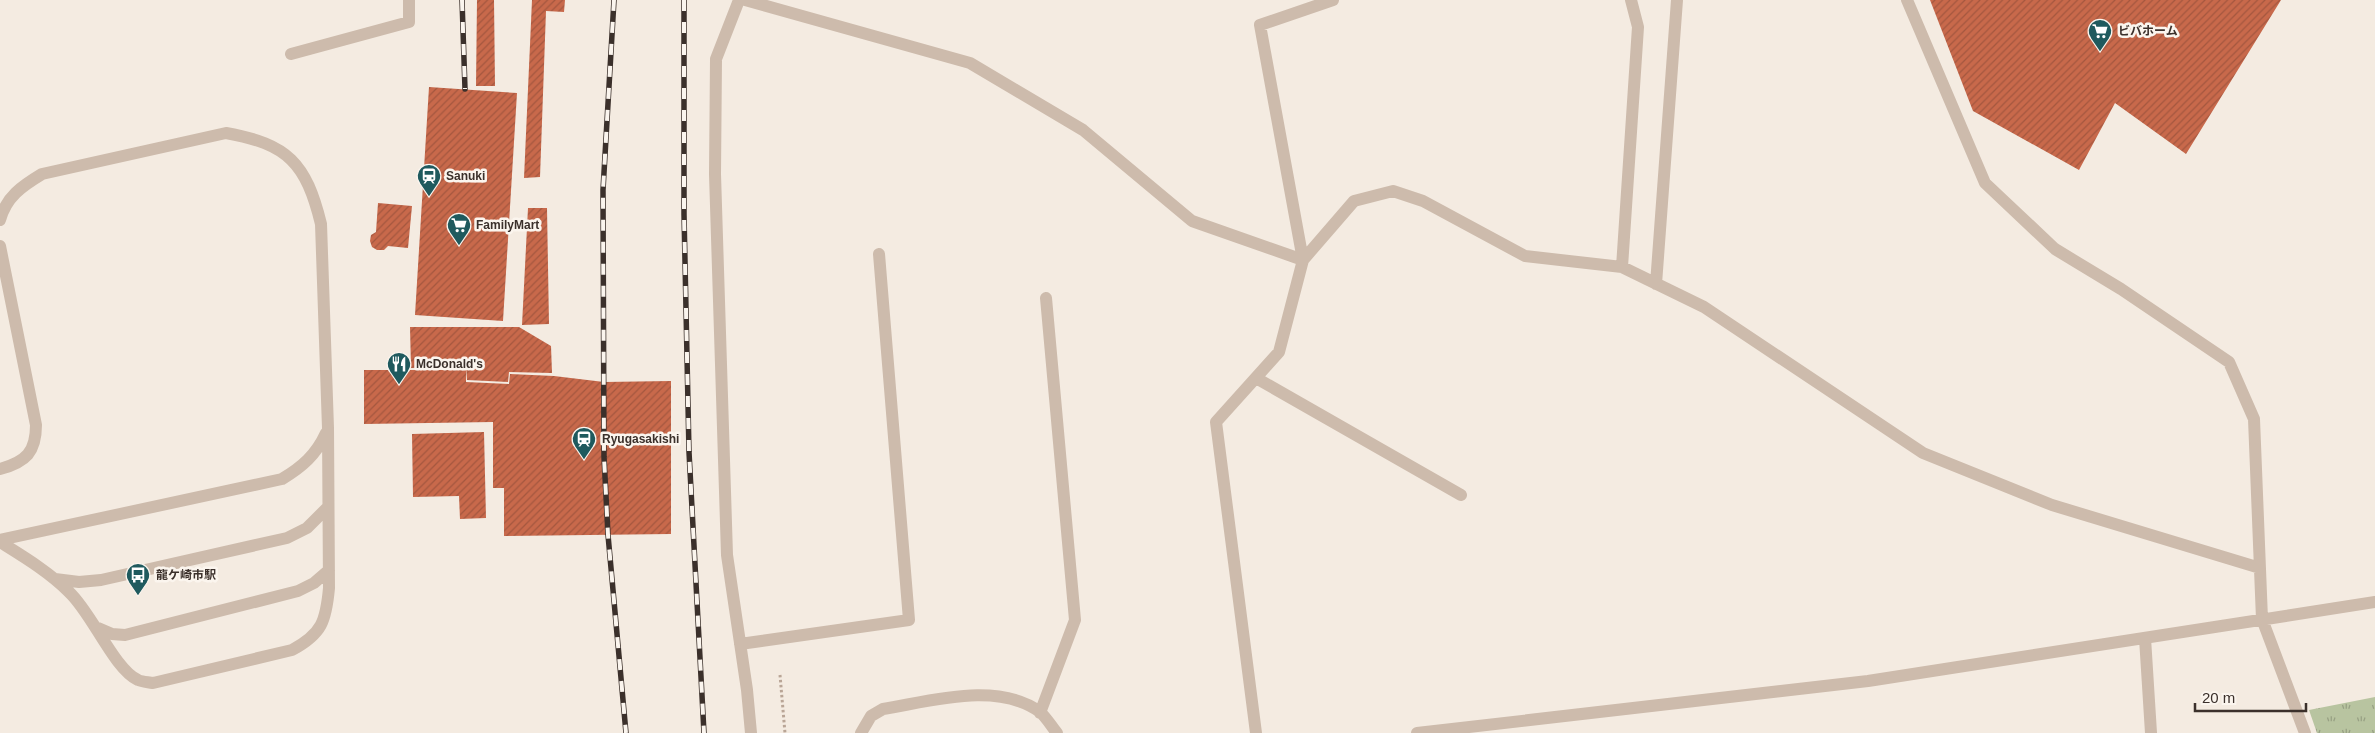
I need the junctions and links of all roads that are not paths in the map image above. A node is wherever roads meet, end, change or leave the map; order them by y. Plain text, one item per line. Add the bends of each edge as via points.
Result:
1 (409, 0) edge
2 (739, 0) edge
3 (745, 0) edge
4 (1333, 0) edge
5 (1630, 0) edge
6 (1677, 0) edge
7 (1907, 0) edge
8 (291, 54) dead end
9 (0, 220) edge
10 (0, 246) edge
11 (880, 254) dead end
12 (1303, 260) junction
13 (1622, 268) junction
14 (1656, 284) junction
15 (1046, 298) dead end
16 (1256, 378) junction
17 (328, 428) junction
18 (0, 469) edge
19 (1461, 495) dead end
20 (328, 507) junction
21 (0, 541) edge
22 (2260, 568) junction
23 (329, 570) junction
24 (55, 579) junction
25 (2375, 602) edge
26 (2262, 619) junction
27 (98, 628) junction
28 (2145, 638) junction
29 (740, 644) junction
30 (1040, 713) junction
31 (751, 733) edge
32 (861, 733) edge
33 (1057, 733) edge
34 (1256, 733) edge
35 (1417, 733) edge
36 (2151, 733) edge
37 (2305, 733) edge

1 - 8 street via 409,22
2 - 29 street via 716,59 715,174 726,555
3 - 12 street via 970,63 1083,130 1192,220
4 - 12 street via 1260,25
5 - 13 street via 1638,27
6 - 14 street
7 - 22 street via 1985,183 2055,249 2122,289 2229,362 2254,419
9 - 17 street via 9,198 42,174 226,133 256,138 279,148 301,171 313,192 322,224
10 - 18 street via 36,425 36,440 29,454 16,465
11 - 29 street via 909,620
12 - 13 street via 1354,201 1393,191 1423,201 1525,256
12 - 16 street via 1280,352
13 - 14 street
14 - 22 street via 1704,307 1923,453 2052,506
15 - 30 street via 1074,620
16 - 19 street
16 - 34 street via 1216,422
17 - 20 street
17 - 21 street via 320,447 304,465 282,479
20 - 23 street
20 - 24 street via 307,528 287,538 101,580
21 - 24 street
22 - 26 street
23 - 27 street via 298,591 125,635
23 - 27 street via 327,610 322,628 308,642 284,652 153,683 138,680 125,670
24 - 27 street via 82,605
25 - 26 street
26 - 28 street
26 - 37 street
28 - 35 street via 1868,681
28 - 36 street
29 - 31 street
30 - 32 street via 1005,697 982,694 883,709 871,716
30 - 33 street

